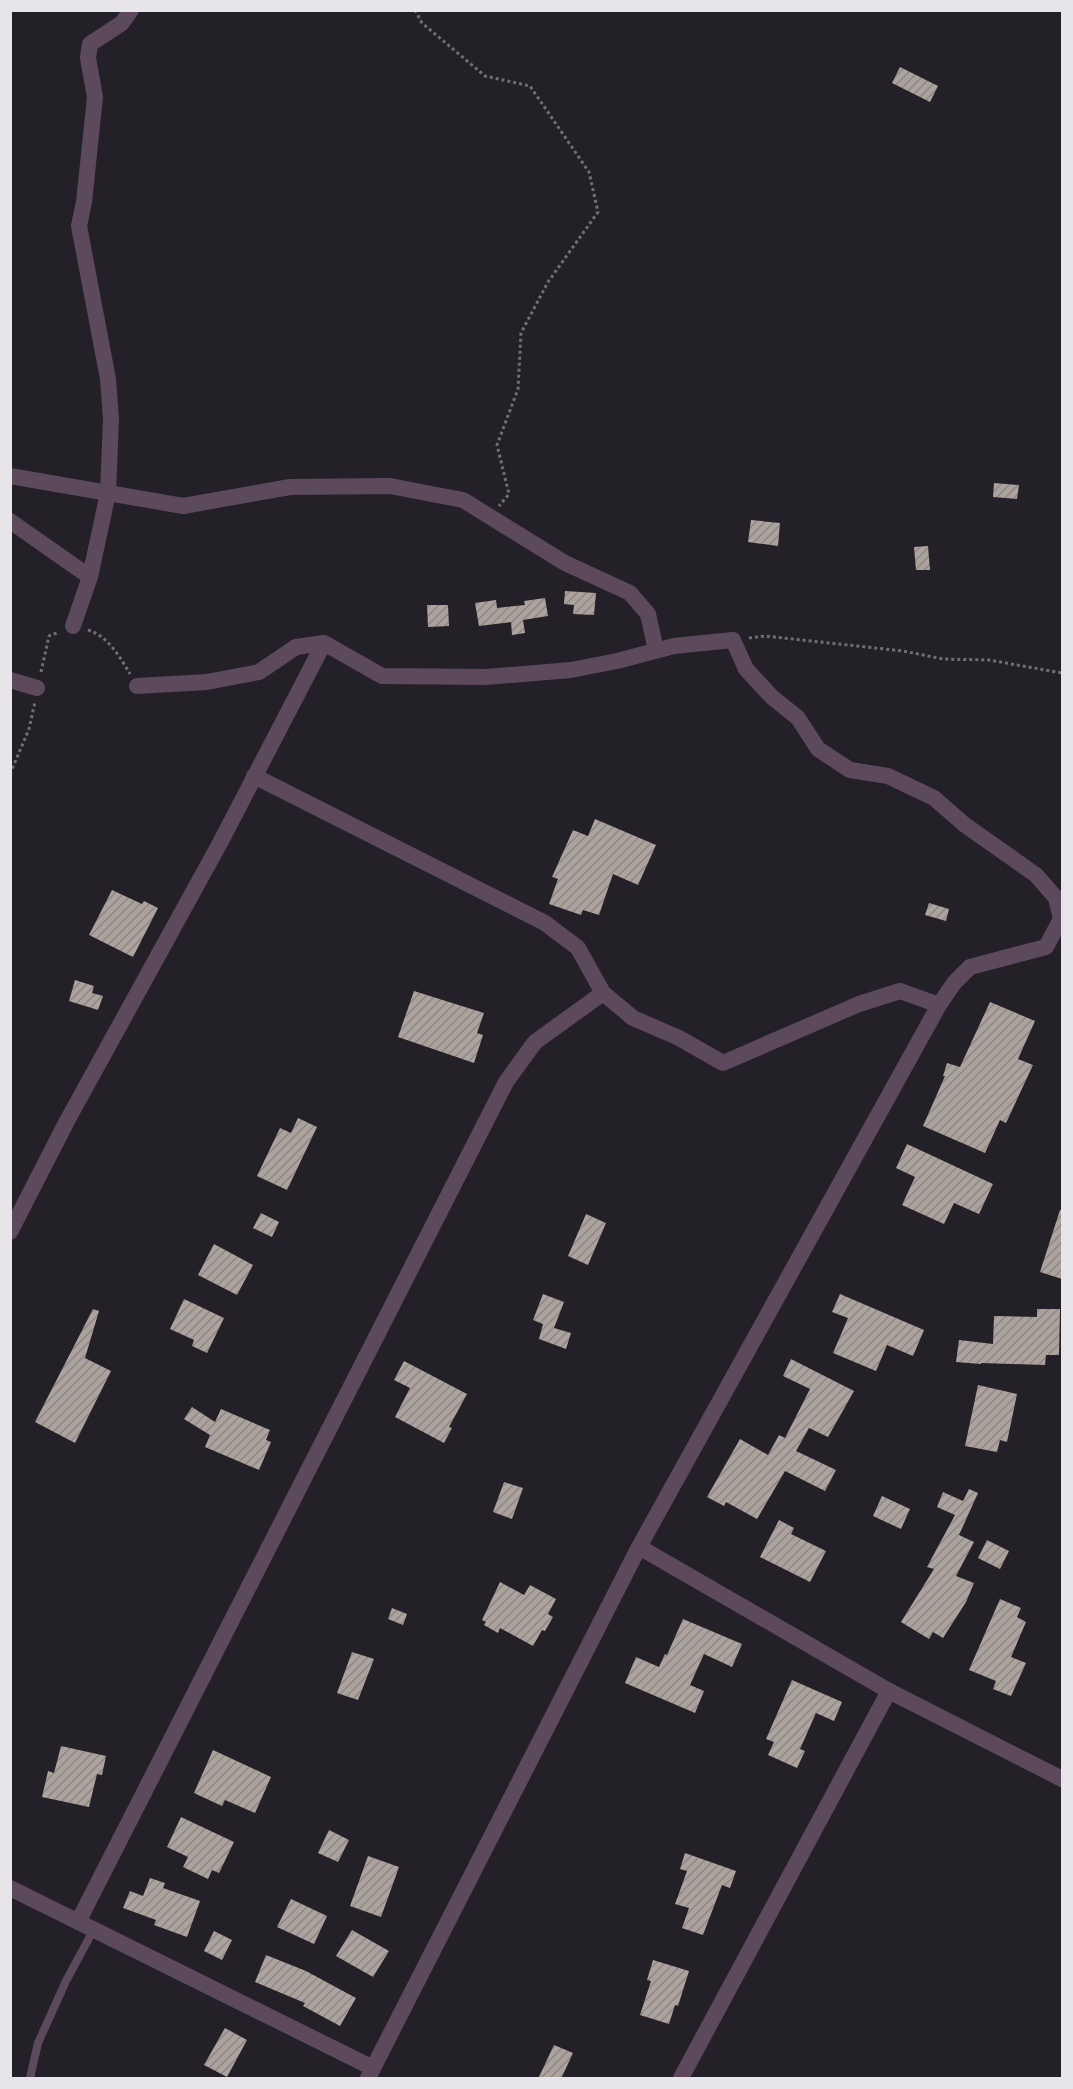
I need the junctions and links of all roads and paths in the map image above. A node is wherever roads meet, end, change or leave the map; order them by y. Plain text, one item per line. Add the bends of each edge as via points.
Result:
1 (131, 10) edge
2 (415, 10) edge
3 (10, 476) edge
4 (108, 493) junction
5 (490, 516) junction
6 (10, 521) edge
7 (90, 577) junction
8 (73, 626) junction
9 (733, 640) junction
10 (324, 643) junction
11 (656, 650) junction
12 (1062, 674) edge
13 (10, 680) edge
14 (137, 686) joint
15 (38, 688) junction
16 (10, 774) edge
17 (254, 776) junction
18 (1062, 918) edge
19 (603, 993) junction
20 (939, 1005) junction
21 (10, 1232) edge
22 (639, 1547) junction
23 (889, 1691) junction
24 (1062, 1779) edge
25 (10, 1888) edge
26 (78, 1922) junction
27 (94, 1929) junction
28 (371, 2073) edge
29 (30, 2079) edge
30 (681, 2079) edge

1 - 4 street via 122,22 90,44 88,57 95,98 79,226 108,379
2 - 5 path via 422,23 485,76 530,86 589,172 598,212 548,282 521,333 518,389 497,445 509,494
3 - 4 street
4 - 5 street via 183,506 290,487 390,486 463,500
4 - 7 street
5 - 11 street via 565,563 630,593 648,614
6 - 7 street
7 - 8 street
8 - 14 path via 95,632 118,652
8 - 15 path via 50,636
9 - 11 street
9 - 12 path via 765,636 943,659 989,660
9 - 18 street via 746,669 798,718 818,749 850,770 888,776 934,798 1036,875 1056,898
10 - 11 street via 382,676 519,676 571,670
10 - 14 street via 296,647 259,672 207,682
10 - 17 street
13 - 15 street
15 - 16 path via 30,729
17 - 19 street via 545,923 578,948
17 - 21 street
18 - 20 street via 1046,947 970,967
19 - 20 street via 633,1018 723,1063 859,1004 900,991
19 - 26 street via 535,1042 506,1082
20 - 22 street
22 - 23 street
22 - 28 street
23 - 24 street
23 - 30 street
25 - 26 street
26 - 27 street
27 - 28 street
27 - 29 lane via 38,2043

